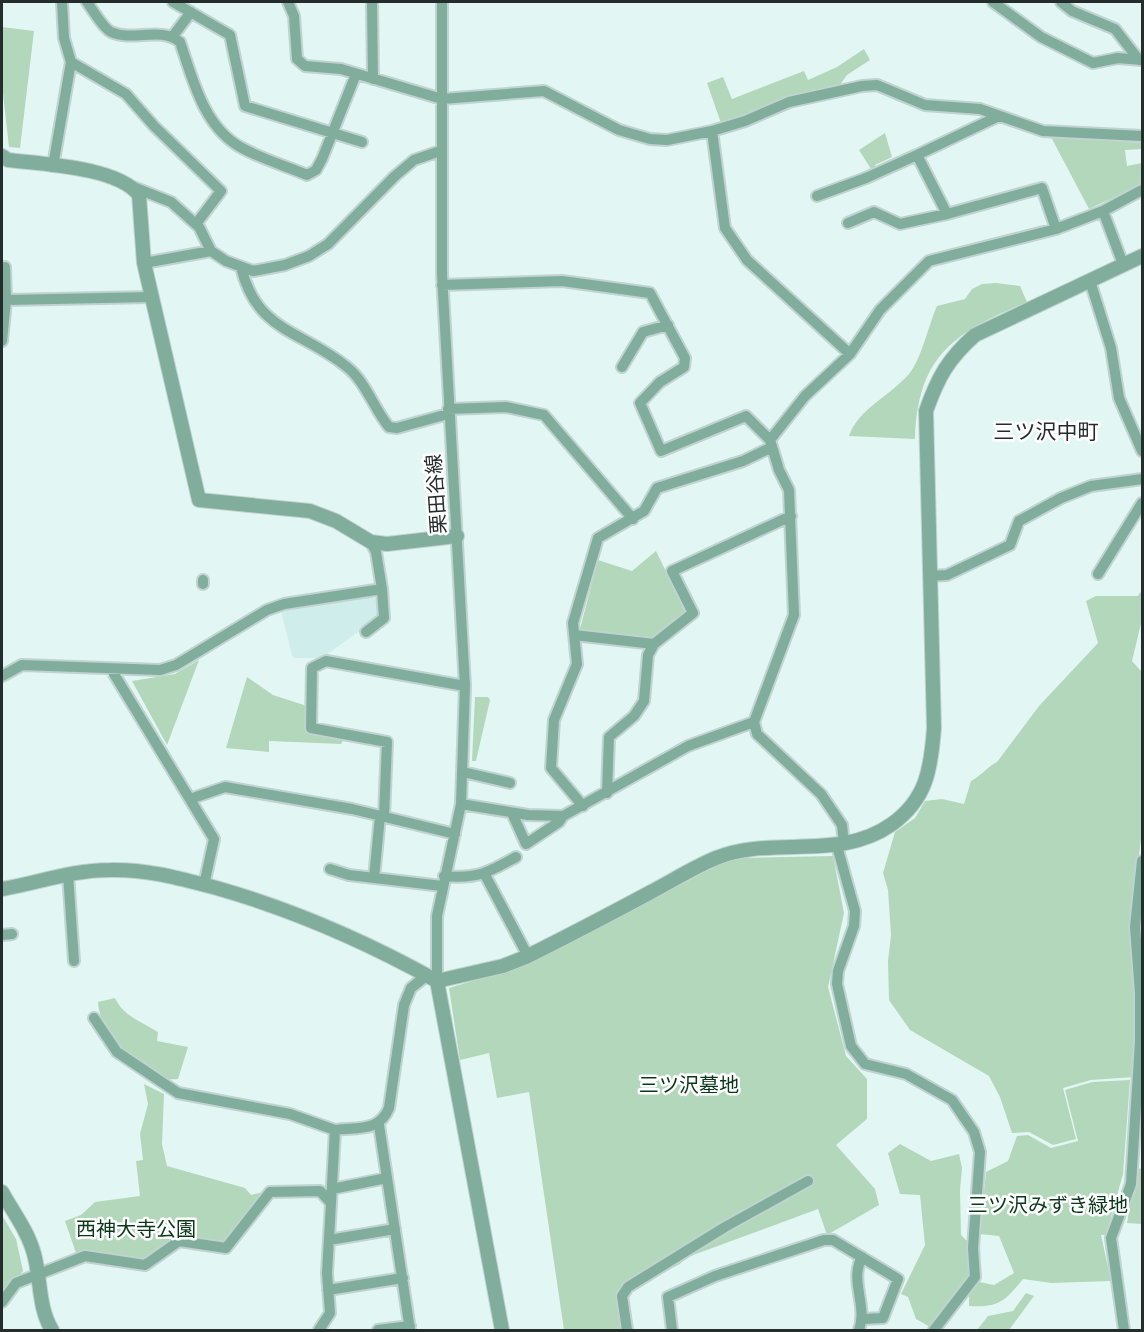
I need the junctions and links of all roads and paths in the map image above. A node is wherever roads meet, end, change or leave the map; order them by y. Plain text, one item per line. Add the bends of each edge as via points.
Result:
1 (62, 2) edge
2 (87, 2) edge
3 (173, 2) edge
4 (288, 2) edge
5 (372, 2) edge
6 (442, 2) edge
7 (993, 2) edge
8 (1061, 2) edge
9 (191, 12) junction
10 (173, 36) junction
11 (1141, 60) edge
12 (71, 62) junction
13 (356, 74) junction
14 (373, 79) junction
15 (442, 99) junction
16 (999, 116) junction
17 (712, 131) junction
18 (332, 132) junction
19 (1143, 136) edge
20 (362, 142) dead end
21 (440, 151) junction
22 (917, 155) junction
23 (2, 156) edge
24 (53, 166) junction
25 (133, 187) junction
26 (1143, 190) edge
27 (817, 196) dead end
28 (1103, 211) junction
29 (947, 214) junction
30 (848, 223) dead end
31 (196, 224) junction
32 (1056, 229) junction
33 (212, 251) junction
34 (1143, 256) edge
35 (144, 263) junction
36 (1122, 264) junction
37 (241, 267) junction
38 (2, 268) edge
39 (1090, 281) junction
40 (442, 285) junction
41 (151, 297) junction
42 (6, 300) junction
43 (668, 325) junction
44 (2, 341) edge
45 (849, 354) junction
46 (622, 367) dead end
47 (448, 411) junction
48 (771, 443) junction
49 (1143, 451) edge
50 (1143, 479) edge
51 (1143, 503) edge
52 (791, 516) junction
53 (633, 519) junction
54 (457, 536) junction
55 (371, 542) junction
56 (1098, 574) dead end
57 (930, 576) junction
58 (382, 589) junction
59 (366, 632) dead end
60 (574, 635) junction
61 (654, 644) junction
62 (111, 669) junction
63 (2, 676) edge
64 (465, 686) junction
65 (754, 722) junction
66 (463, 772) junction
67 (510, 783) dead end
68 (607, 793) junction
69 (190, 799) junction
70 (461, 804) junction
71 (583, 806) junction
72 (512, 813) junction
73 (382, 816) junction
74 (563, 816) junction
75 (455, 834) junction
76 (840, 845) junction
77 (516, 856) dead end
78 (1143, 861) edge
79 (330, 869) dead end
80 (484, 873) junction
81 (68, 874) junction
82 (374, 878) junction
83 (443, 881) junction
84 (204, 885) junction
85 (2, 889) edge
86 (528, 956) junction
87 (74, 961) dead end
88 (1140, 965) edge
89 (432, 978) junction
90 (94, 1018) dead end
91 (379, 1125) junction
92 (335, 1131) junction
93 (387, 1178) junction
94 (808, 1181) dead end
95 (333, 1189) junction
96 (2, 1192) edge
97 (331, 1203) junction
98 (395, 1229) junction
99 (329, 1240) junction
100 (862, 1257) junction
101 (38, 1274) junction
102 (403, 1278) junction
103 (328, 1290) junction
104 (2, 1302) edge
105 (863, 1319) junction
106 (410, 1328) edge
107 (52, 1330) edge
108 (319, 1330) edge
109 (378, 1330) edge
110 (502, 1330) edge
111 (627, 1330) edge
112 (672, 1330) edge
113 (859, 1330) edge
114 (934, 1330) edge
115 (1124, 1330) edge

1 - 12 street via 64,38
2 - 10 street via 109,31 131,37 153,33
3 - 9 street
4 - 13 street via 294,16 297,59 305,66
5 - 14 street
6 - 15 street, 栗田谷線
7 - 11 street via 1041,37 1093,63 1118,58
8 - 11 street via 1072,11 1114,29
9 - 10 street
9 - 18 street via 230,35 245,106
10 - 18 street via 180,42 200,98 218,128 241,148 307,175 320,165
12 - 24 street
12 - 31 street via 126,94 221,191
13 - 14 street
13 - 18 street
14 - 15 street
15 - 17 street via 540,90 642,138 667,140
15 - 21 street, 栗田谷線
16 - 17 street via 980,109 925,105 877,85 789,102
16 - 19 street via 1043,131
16 - 22 street
17 - 45 street via 725,228 747,260
18 - 20 street
21 - 37 street via 414,160 328,244 309,256 253,271
21 - 40 street, 栗田谷線
22 - 27 street
22 - 29 street
23 - 24 street
24 - 25 street via 108,176
25 - 31 street via 171,202
25 - 35 street via 141,207
26 - 28 street
28 - 32 street
28 - 36 street
29 - 30 street via 900,224 874,212
29 - 32 street via 1042,188
31 - 33 street
32 - 45 street via 929,261 880,310
33 - 35 street
33 - 37 street
34 - 36 street
35 - 41 street
36 - 39 street
37 - 47 street via 244,282 260,311 349,368 389,427 397,428
38 - 42 street via 5,267
39 - 49 street via 1111,348 1119,398
39 - 57 street via 975,335 937,379 926,411
40 - 43 street via 562,281 630,288 650,293
40 - 47 street, 栗田谷線
41 - 42 street
41 - 55 street via 199,500 310,511
42 - 44 street
43 - 46 street via 643,332 625,353
43 - 48 street via 685,358 684,367 660,382 640,403 660,451 746,416
45 - 48 street via 805,396
47 - 53 street via 506,407 544,415
47 - 54 street, 栗田谷線
48 - 52 street via 778,470 789,490
48 - 53 street via 743,461 657,488 644,511
50 - 57 street via 1091,486 1061,498 1019,521 1010,545 947,575
51 - 56 street
52 - 61 street via 672,571 693,614
52 - 65 street via 794,615
53 - 60 street via 598,538 573,623
54 - 55 street via 387,544
54 - 64 street, 栗田谷線
55 - 58 street
57 - 76 street via 934,728 926,783 906,814 871,837
58 - 59 street via 384,618
58 - 62 street via 267,610 176,665 160,670
60 - 61 street
60 - 71 street via 577,664 554,720 551,768
61 - 68 street via 648,655 644,701 634,716 609,737
62 - 63 street via 22,665
62 - 69 street
64 - 66 street, 栗田谷線
64 - 73 street via 327,661 312,668 311,728 387,742
65 - 68 street via 688,746
65 - 76 street via 758,734 821,794 842,825
66 - 67 street
66 - 70 street, 栗田谷線
68 - 71 street
69 - 73 street via 225,787
69 - 84 street via 214,839
70 - 72 street
70 - 75 street, 栗田谷線
71 - 74 street
72 - 74 street
72 - 74 street via 526,844
73 - 75 street
73 - 82 street
75 - 83 street, 栗田谷線
76 - 86 street via 753,848 716,858
76 - 114 street via 855,911 837,984 851,1046 865,1064 906,1074 952,1100 974,1132 980,1152 973,1248 975,1277
77 - 80 street
78 - 88 street via 1135,927
79 - 82 street
80 - 83 street
80 - 86 street
81 - 84 street via 147,870
81 - 85 street
81 - 87 street
82 - 83 street
83 - 89 street, 栗田谷線
84 - 89 street via 253,898 325,925
86 - 89 street via 503,966
88 - 115 street via 1140,1042 1131,1184 1111,1238
89 - 91 street via 411,988 404,1005 389,1108
89 - 110 street
90 - 92 street via 117,1052 178,1093 290,1114
91 - 92 street
91 - 93 street
92 - 95 street
93 - 95 street
93 - 98 street
94 - 111 street via 628,1287 622,1296
95 - 97 street
96 - 101 street via 29,1238
97 - 99 street
97 - 101 street via 320,1191 270,1192 226,1248 179,1241 145,1265 85,1256
98 - 99 street
98 - 102 street
99 - 103 street
100 - 105 street via 856,1268
100 - 105 street via 898,1279 883,1318
100 - 112 street via 833,1240 824,1240 715,1276 668,1297
101 - 104 street via 16,1283
101 - 107 street
102 - 103 street
102 - 106 street
103 - 108 street via 330,1313
105 - 113 street
106 - 109 street

